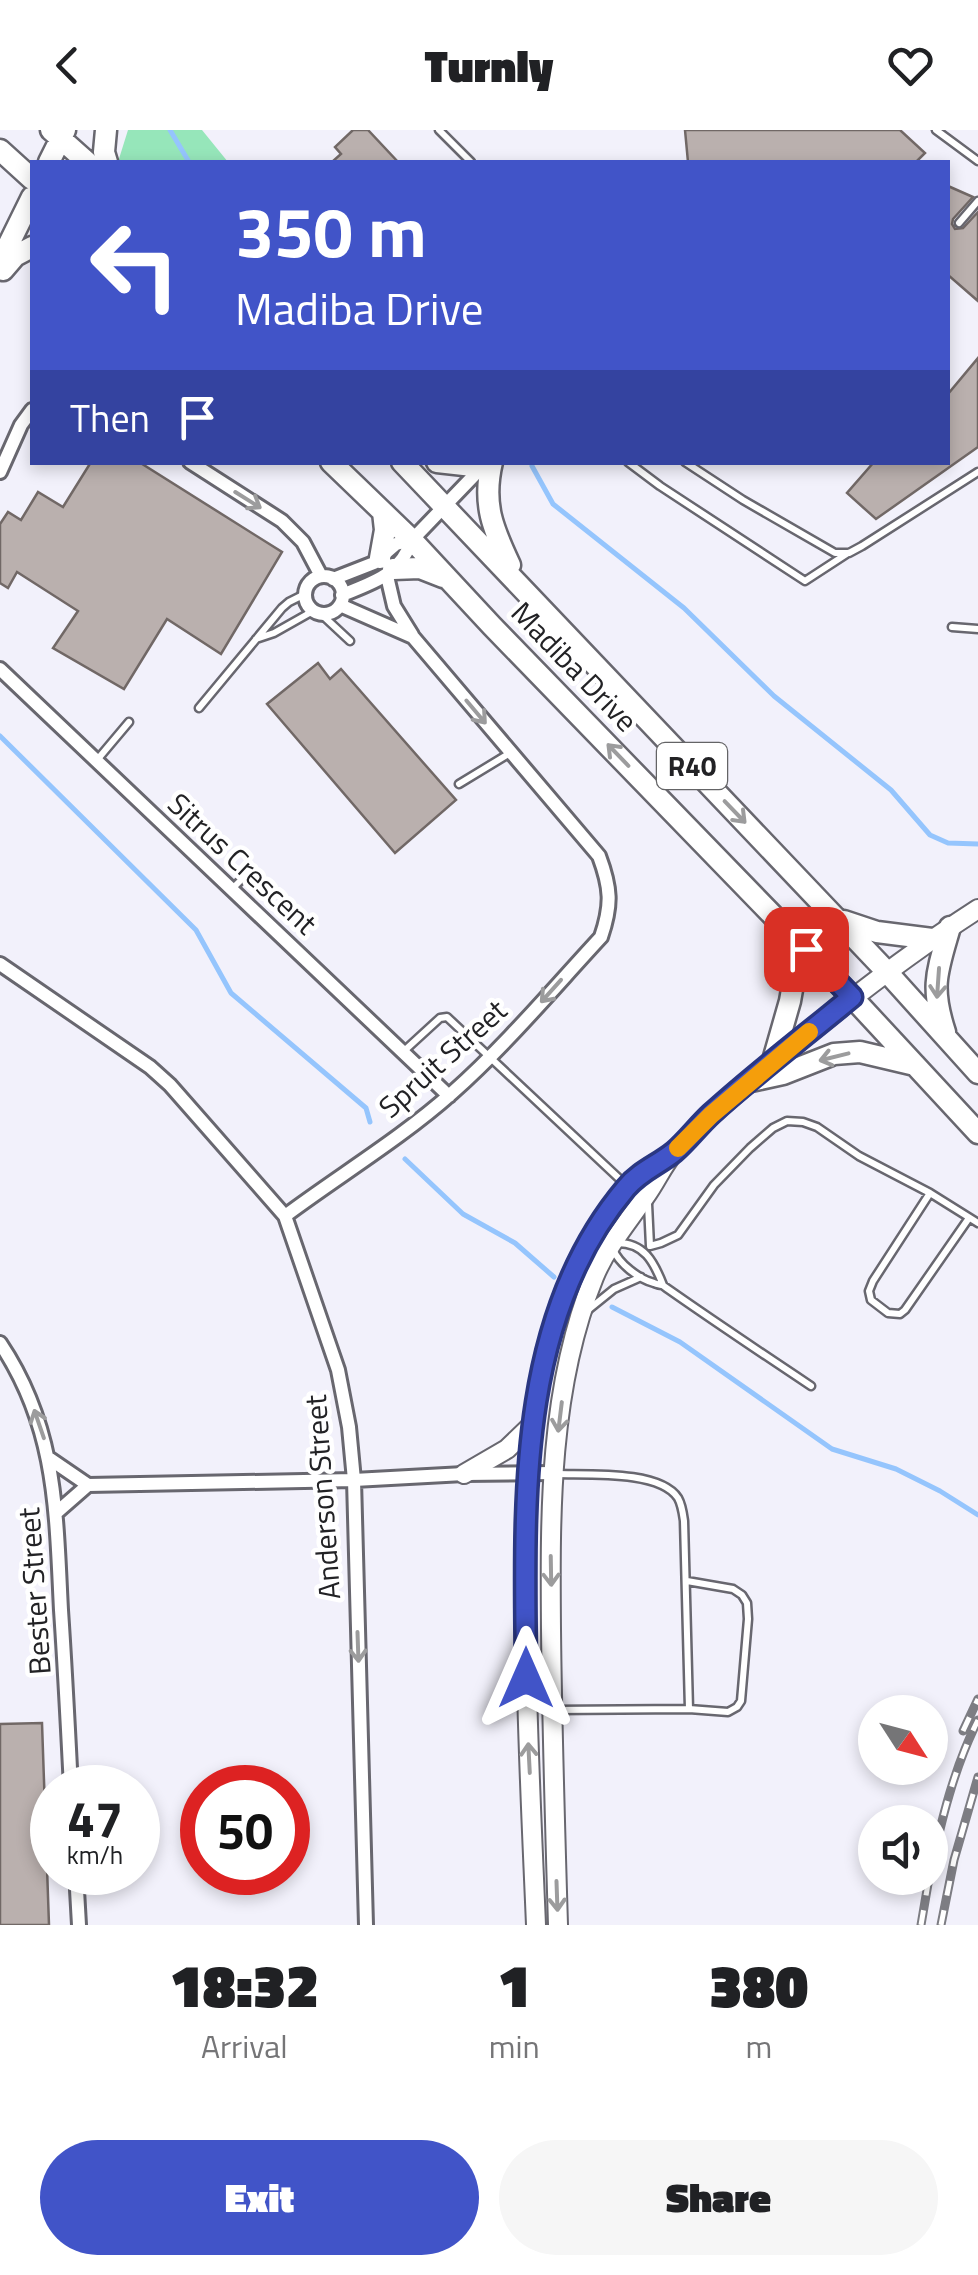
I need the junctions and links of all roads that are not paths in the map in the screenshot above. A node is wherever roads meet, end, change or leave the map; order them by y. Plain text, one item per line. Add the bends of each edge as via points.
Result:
1 (10, 130) edge
2 (106, 130) edge
3 (439, 130) edge
4 (936, 130) edge
5 (59, 133) edge
6 (0, 148) edge
7 (50, 160) edge
8 (85, 160) edge
9 (106, 160) edge
10 (469, 160) edge
11 (978, 162) edge
12 (30, 177) edge
13 (978, 201) edge
14 (30, 202) edge
15 (959, 223) dead end
16 (30, 248) edge
17 (0, 262) edge
18 (0, 274) edge
19 (30, 413) edge
20 (195, 465) edge
21 (335, 465) edge
22 (405, 465) edge
23 (486, 465) edge
24 (487, 465) edge
25 (633, 465) edge
26 (690, 465) edge
27 (0, 472) edge
28 (978, 472) edge
29 (445, 505) junction
30 (382, 512) junction
31 (412, 540) junction
32 (849, 553) junction
33 (387, 568) junction
34 (327, 577) junction
35 (449, 580) junction
36 (520, 585) junction
37 (305, 594) junction
38 (341, 600) junction
39 (317, 612) junction
40 (952, 627) dead end
41 (978, 629) edge
42 (413, 638) junction
43 (254, 640) junction
44 (350, 641) dead end
45 (0, 669) edge
46 (199, 708) dead end
47 (129, 722) dead end
48 (511, 752) junction
49 (96, 761) junction
50 (459, 784) dead end
51 (249, 872) dead end
52 (232, 889) junction
53 (978, 909) edge
54 (837, 918) junction
55 (784, 925) junction
56 (941, 933) junction
57 (0, 964) edge
58 (887, 972) junction
59 (852, 997) junction
60 (946, 1038) junction
61 (403, 1052) junction
62 (490, 1059) junction
63 (772, 1064) junction
64 (917, 1065) junction
65 (978, 1074) edge
66 (752, 1081) junction
67 (449, 1096) junction
68 (978, 1133) edge
69 (672, 1153) junction
70 (627, 1186) junction
71 (648, 1192) junction
72 (930, 1193) junction
73 (608, 1211) junction
74 (285, 1216) junction
75 (969, 1218) junction
76 (978, 1224) edge
77 (612, 1243) junction
78 (649, 1250) junction
79 (584, 1252) junction
80 (642, 1277) junction
81 (663, 1285) junction
82 (580, 1318) junction
83 (0, 1343) edge
84 (812, 1386) dead end
85 (533, 1424) junction
86 (50, 1459) junction
87 (464, 1474) junction
88 (528, 1474) junction
89 (554, 1474) junction
90 (354, 1480) junction
91 (88, 1486) junction
92 (56, 1513) junction
93 (686, 1582) junction
94 (689, 1709) junction
95 (552, 1710) junction
96 (70, 1765) edge
97 (77, 1895) edge
98 (78, 1925) edge
99 (366, 1925) edge
100 (536, 1925) edge
101 (558, 1925) edge

1 - 6 main road
2 - 9 main road
3 - 10 lane
4 - 11 lane
5 - 7 main road
5 - 8 main road
6 - 12 main road
13 - 15 lane
14 - 17 main road
16 - 18 main road
19 - 27 street
20 -> 34 street via 282,521
21 - 30 main road, Madiba Drive / R40
22 - 29 main road, Madiba Drive / R40
23 - 29 street
24 - 36 main road via 488,512
25 - 32 lane via 806,581
26 - 32 lane via 824,548
28 - 32 lane
29 - 31 street
29 - 36 main road, Madiba Drive / R40
30 - 31 main road, Madiba Drive / R40
30 - 33 main road
31 - 33 street via 396,544
31 - 35 main road, Madiba Drive / R40
33 - 34 street
33 - 35 main road via 420,568
33 - 38 street
33 - 42 street via 394,606
34 - 37 street via 310,582
34 - 38 street via 342,588
55 -> 35 main road, Madiba Drive / R40
36 -> 54 main road, Madiba Drive / R40
37 - 39 street
37 - 43 lane
38 - 39 street via 331,612
38 - 42 street
39 - 43 lane
39 - 44 lane
40 - 41 lane
42 -> 48 street
43 - 46 lane
45 - 49 street, Sitrus Crescent
47 - 49 lane
48 - 50 lane
48 -> 62 street, Spruit Street via 599,856 609,914 601,937
49 - 52 street, Sitrus Crescent
51 - 52 lane
52 - 61 street, Sitrus Crescent
53 - 56 main road
54 - 56 main road via 877,932
54 - 58 main road, Madiba Drive / R40
55 - 59 main road, Madiba Drive / R40
55 - 63 main road via 793,984
56 - 58 main road
56 -> 60 main road via 935,986
57 - 74 street, Anderson Street via 150,1067
58 - 59 main road
58 - 60 main road, Madiba Drive / R40
59 - 63 main road
59 - 64 main road, Madiba Drive / R40
60 - 65 main road, Madiba Drive / R40
61 - 62 lane via 443,1016
61 - 67 street, Sitrus Crescent
62 - 67 street, Spruit Street
62 - 70 lane
63 - 66 main road
64 -> 66 main road via 860,1052 834,1054
64 - 68 main road, Madiba Drive / R40
66 - 69 main road
67 - 74 street, Spruit Street
69 - 70 main road
69 - 71 main road
70 - 73 main road
71 - 77 main road
71 - 78 lane
72 - 75 lane
72 - 75 lane via 873,1282 871,1300 888,1314 905,1310
72 - 78 lane via 817,1128 788,1122 750,1148 678,1235
73 - 77 lane
73 - 79 main road
74 - 90 street, Anderson Street via 338,1370
75 - 76 lane
77 - 78 lane
77 - 79 lane
77 - 80 lane via 615,1255
77 - 82 main road
78 - 81 lane
79 - 85 main road via 546,1355
80 - 81 lane
80 - 82 lane via 606,1294
81 - 84 lane
82 -> 89 main road
86 -> 83 street, Bester Street via 22,1381
85 - 87 main road
85 - 88 main road
86 - 91 street
86 - 92 street, Bester Street
87 - 88 street
87 - 90 street
88 - 89 street
100 -> 88 main road via 527,1710
89 - 93 lane via 635,1478 670,1490 684,1521
89 -> 95 main road
90 - 91 street
90 -> 99 street, Anderson Street
91 - 92 street
92 - 96 street, Bester Street
93 - 94 lane
93 - 94 lane via 733,1589 747,1603 748,1619 737,1707
94 - 95 lane
95 -> 101 main road
97 - 98 street

